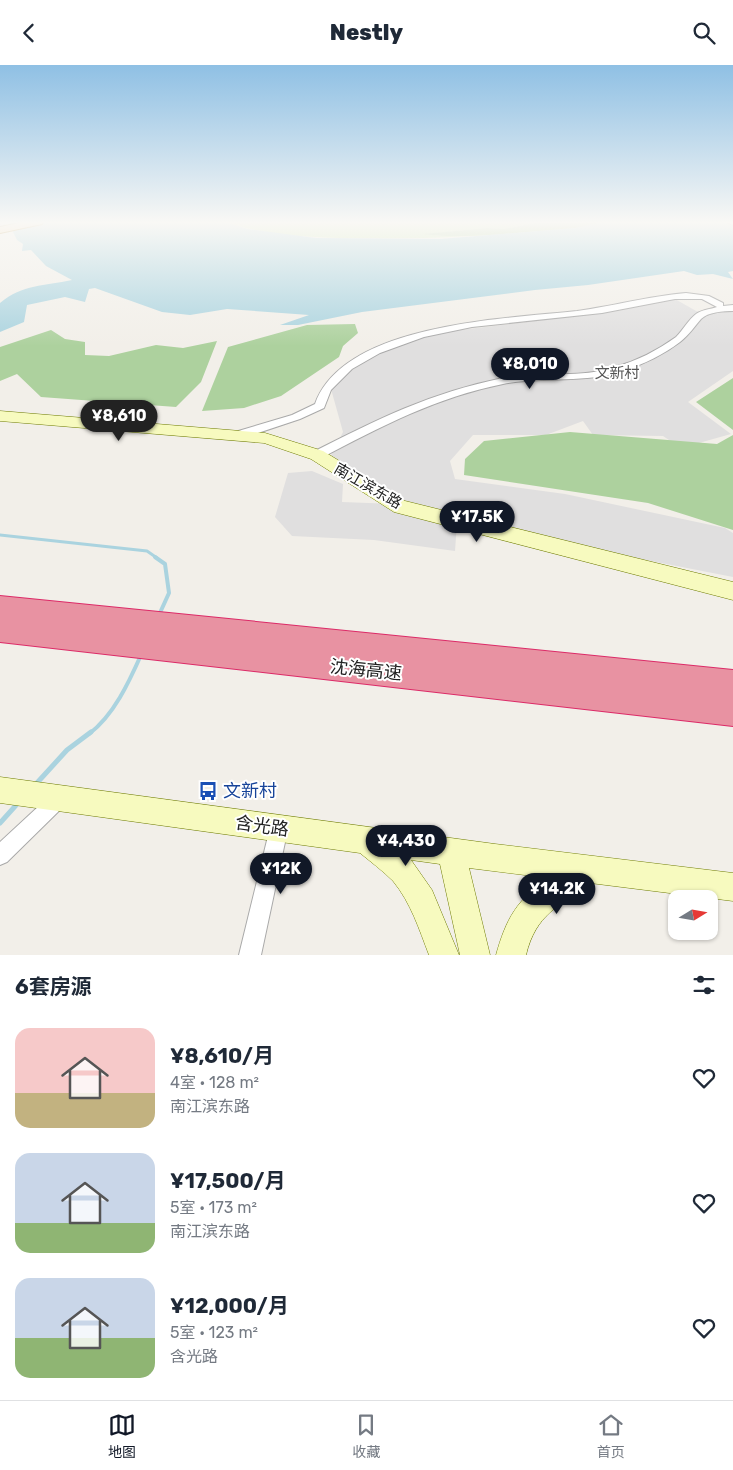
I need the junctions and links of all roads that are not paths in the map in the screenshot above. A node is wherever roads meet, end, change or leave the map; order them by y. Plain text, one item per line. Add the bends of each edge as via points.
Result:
1 (720, 305) dead end
2 (733, 308) edge
3 (0, 416) edge
4 (239, 435) junction
5 (316, 455) junction
6 (733, 591) edge
7 (0, 608) edge
8 (0, 630) edge
9 (733, 684) edge
10 (733, 711) edge
11 (3, 790) edge
12 (55, 796) junction
13 (278, 828) junction
14 (366, 840) junction
15 (451, 852) junction
16 (0, 855) edge
17 (586, 869) junction
18 (733, 887) edge
19 (250, 955) edge
20 (444, 955) edge
21 (474, 955) edge
22 (511, 955) edge

1 - 4 street via 695,295 423,334 359,361 334,380 320,406
2 - 5 street via 699,316 666,347 629,366 591,376 515,378 493,383 412,407
3 - 4 main road, 南江滨东路
4 - 5 main road, 南江滨东路 via 265,438
5 - 6 main road, 南江滨东路 via 400,507
7 - 9 highway, 沈海高速
8 - 10 highway, 沈海高速
11 - 12 main road, 含光路
12 - 13 main road, 含光路
12 - 16 street
13 - 14 main road, 含光路
13 - 19 street
14 - 15 main road, 含光路
14 - 20 main road via 412,884
15 - 17 main road, 含光路
15 - 21 main road
17 - 18 main road, 含光路
17 - 22 main road via 532,909 517,933

